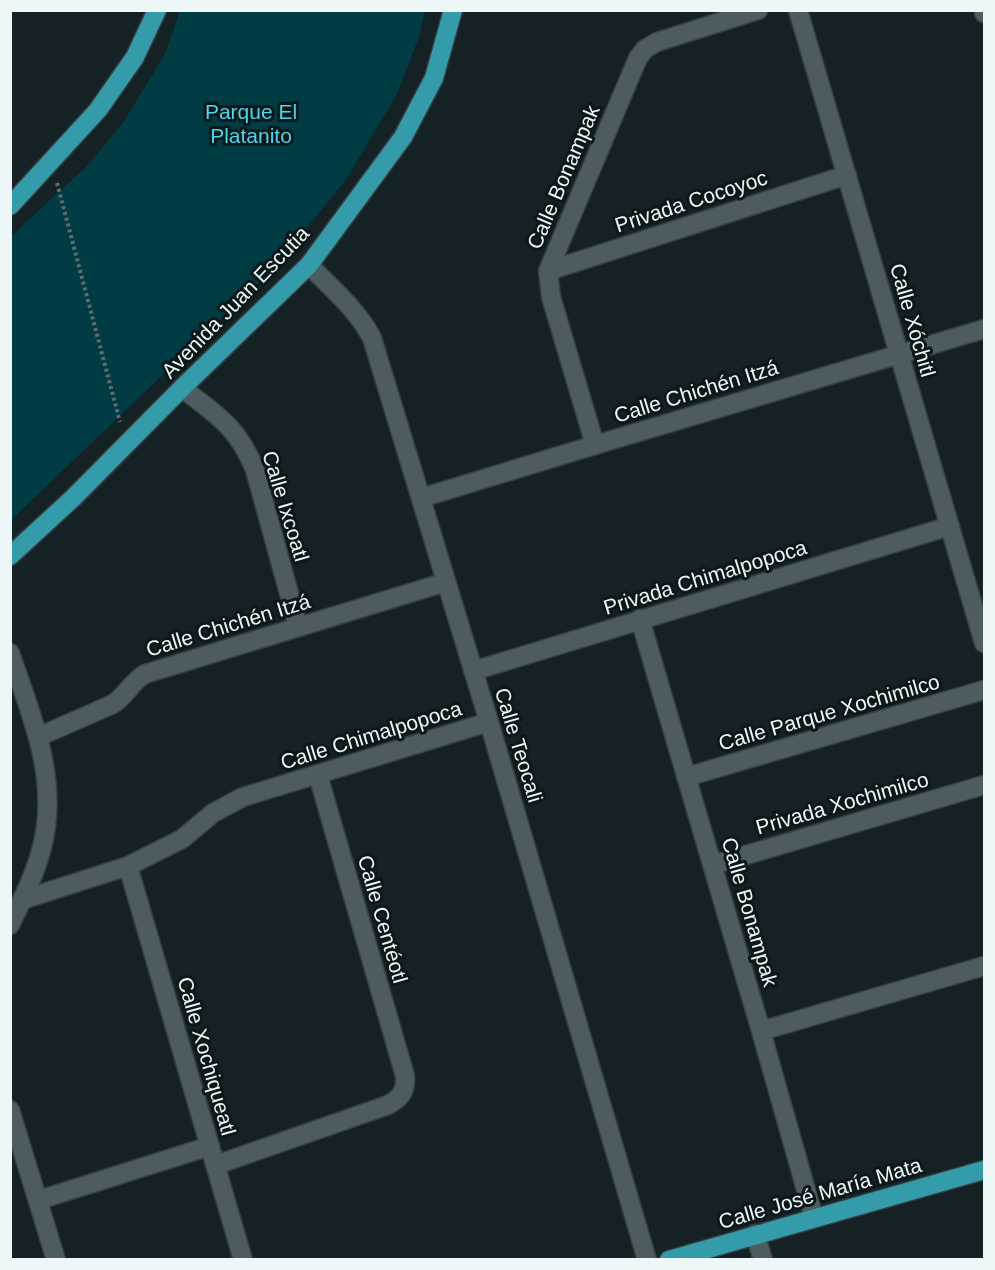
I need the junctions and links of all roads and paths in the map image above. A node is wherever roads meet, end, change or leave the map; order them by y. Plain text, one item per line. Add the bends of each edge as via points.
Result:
1 (156, 10) edge
2 (453, 10) edge
3 (758, 10) edge
4 (798, 10) edge
5 (51, 162) junction
6 (847, 175) junction
7 (10, 206) edge
8 (309, 265) junction
9 (548, 271) junction
10 (984, 329) edge
11 (899, 354) junction
12 (182, 388) junction
13 (126, 445) junction
14 (595, 445) junction
15 (421, 498) junction
16 (950, 526) junction
17 (10, 556) edge
18 (446, 582) junction
19 (640, 619) junction
20 (298, 626) junction
21 (984, 643) edge
22 (10, 653) edge
23 (473, 671) junction
24 (984, 690) edge
25 (489, 722) junction
26 (38, 737) junction
27 (318, 775) junction
28 (686, 777) junction
29 (984, 785) edge
30 (712, 865) junction
31 (128, 866) junction
32 (22, 900) junction
33 (10, 925) edge
34 (984, 966) edge
35 (761, 1031) junction
36 (10, 1110) edge
37 (210, 1146) junction
38 (216, 1165) junction
39 (984, 1170) edge
40 (39, 1200) junction
41 (814, 1218) junction
42 (755, 1234) junction
43 (56, 1260) edge
44 (243, 1260) edge
45 (647, 1260) edge
46 (669, 1260) edge
47 (763, 1260) edge

1 - 5 main road via 135,57 98,110
2 - 8 main road, Avenida Juan Escutia via 434,78 403,137
3 - 9 street, Calle Bonampak via 645,49 632,68
4 - 6 street, Calle Xóchitl
5 - 7 main road
5 - 13 path
6 - 9 street, Privada Cocoyoc
6 - 11 street, Calle Xóchitl
8 - 12 main road, Avenida Juan Escutia
8 - 15 street, Calle Teocali via 359,317 372,338
9 - 14 street, Calle Bonampak via 551,297
10 - 11 street, Calle Chichén Itzá
11 - 14 street, Calle Chichén Itzá
11 - 16 street, Calle Xóchitl
12 - 13 main road, Avenida Juan Escutia
12 - 20 street, Calle Ixcoatl via 224,420 247,450
13 - 17 main road, Avenida Juan Escutia
14 - 15 street, Calle Chichén Itzá
15 - 18 street, Calle Teocali
16 - 19 street, Privada Chimalpopoca
16 - 21 street, Calle Xóchitl
18 - 20 street, Calle Chichén Itzá
18 - 23 street, Calle Teocali
19 - 23 street, Privada Chimalpopoca
19 - 28 street, Calle Bonampak
20 - 26 street, Calle Chichén Itzá via 145,675 133,682 120,700
22 - 26 street
23 - 25 street, Calle Teocali
24 - 28 street, Calle Parque Xochimilco
25 - 27 street, Calle Chimalpopoca
25 - 45 street, Calle Teocali
26 - 32 street via 49,797 46,829
27 - 31 street, Calle Chimalpopoca via 226,804 182,839
27 - 38 street, Calle Centéotl via 405,1086 398,1100 388,1105
28 - 30 street, Calle Bonampak
29 - 30 street, Privada Xochimilco
30 - 35 street, Calle Bonampak
31 - 32 street, Calle Chimalpopoca
31 - 37 street, Calle Xochiqueatl
32 - 33 street
34 - 35 street
35 - 41 street, Calle Bonampak
36 - 40 street
37 - 38 street, Calle Xochiqueatl
37 - 40 street
38 - 44 street, Calle Xochiqueatl
39 - 41 main road, Calle José María Mata
40 - 43 street
41 - 42 main road, Calle José María Mata
42 - 46 main road, Calle José María Mata
42 - 47 street

